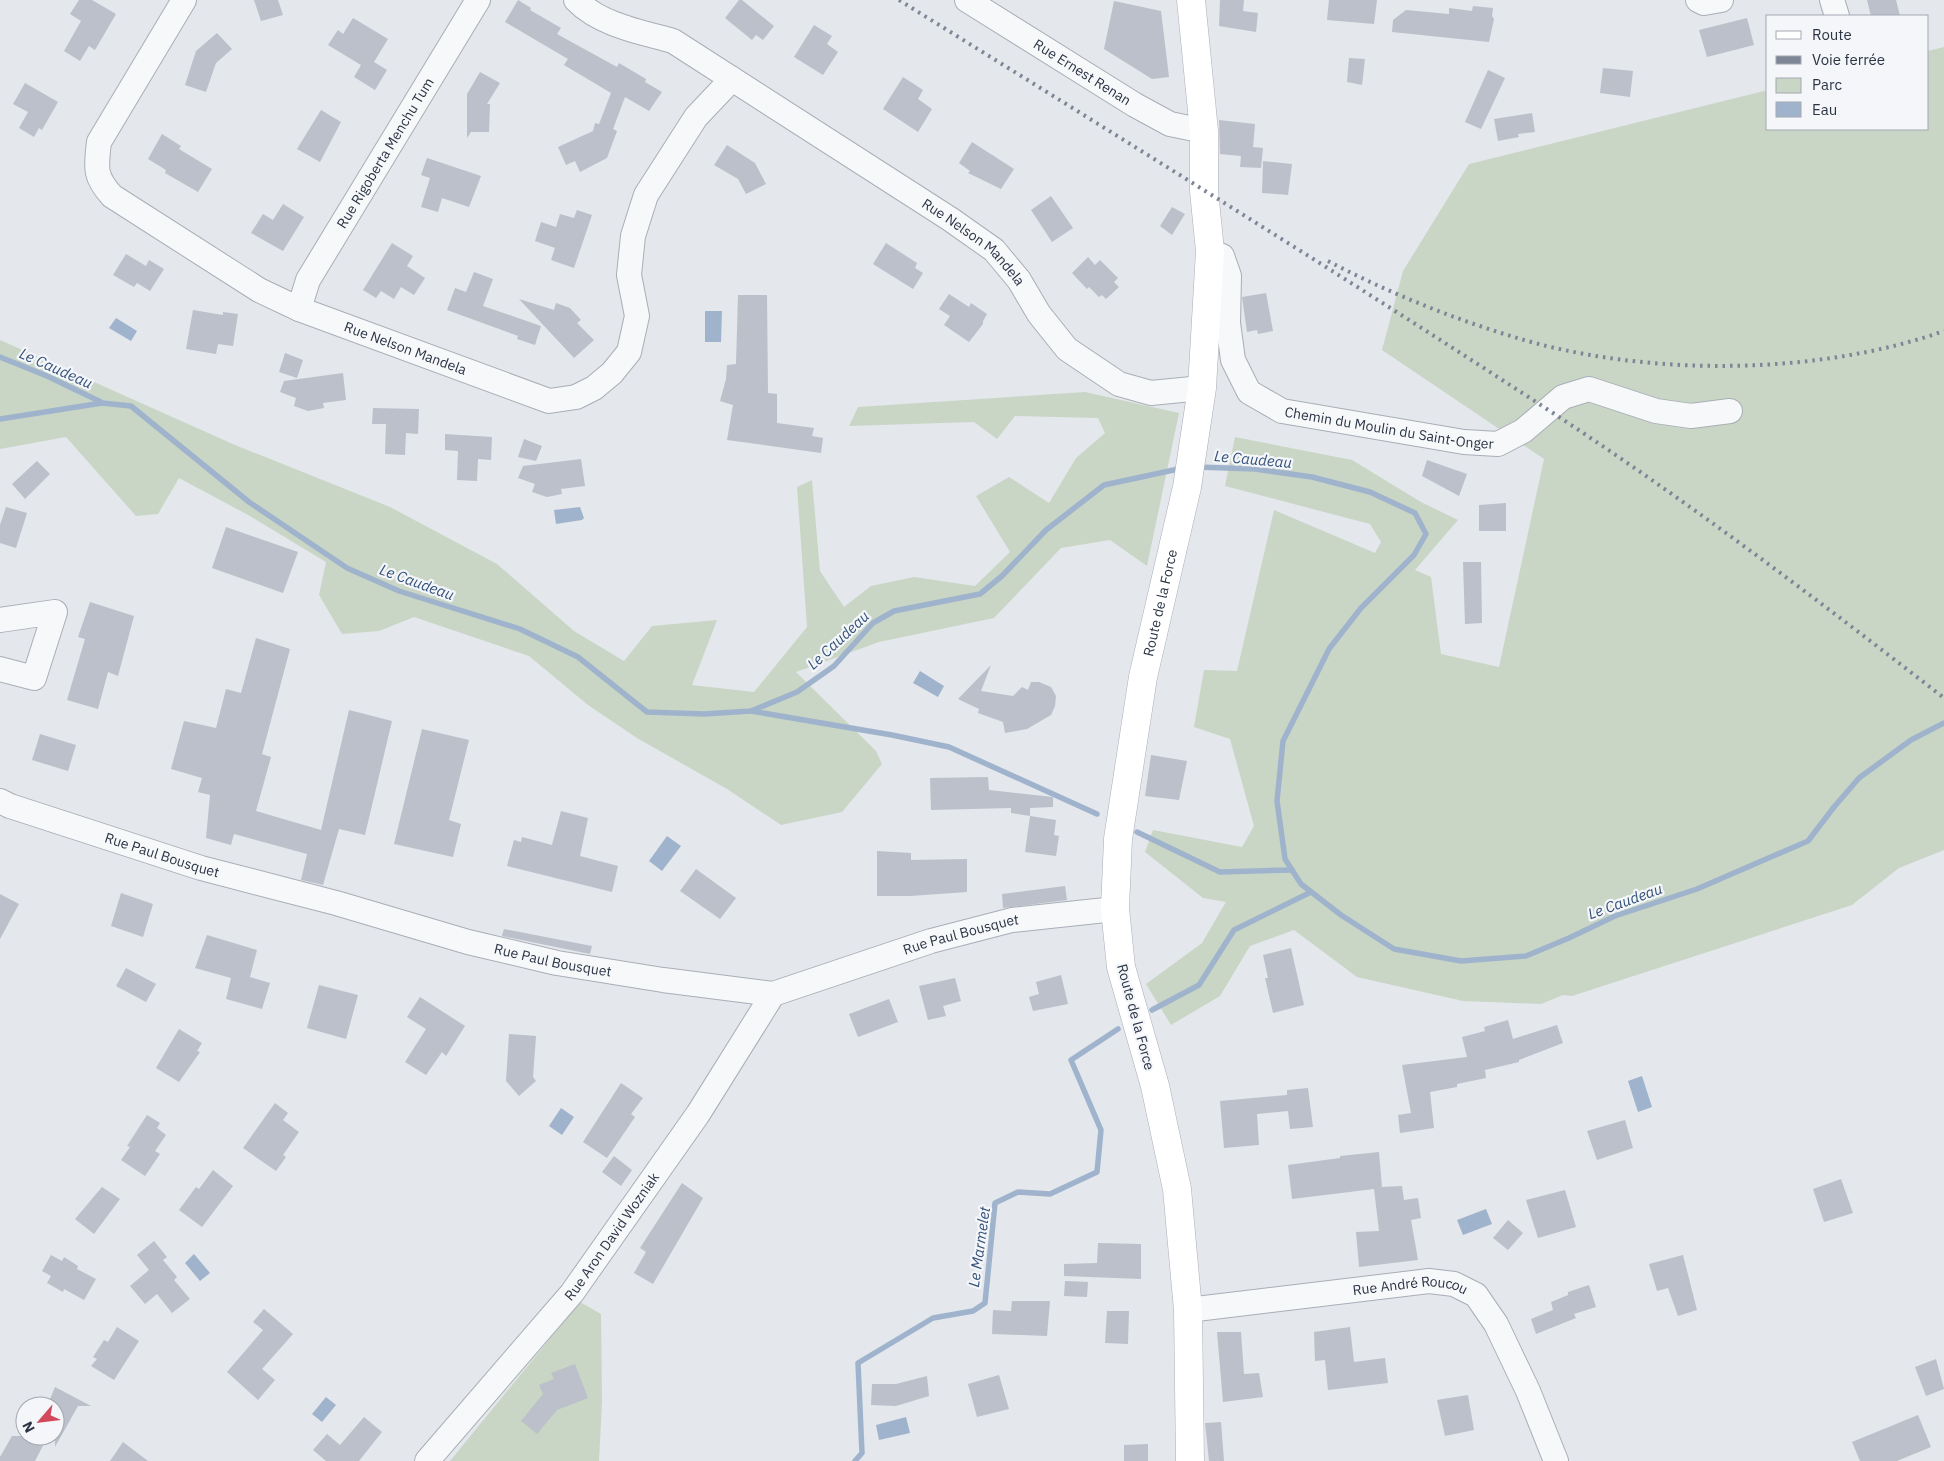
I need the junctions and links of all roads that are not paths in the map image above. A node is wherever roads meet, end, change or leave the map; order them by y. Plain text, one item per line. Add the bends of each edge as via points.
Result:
1 (184, 0) edge
2 (478, 0) edge
3 (576, 0) edge
4 (966, 0) edge
5 (1191, 0) edge
6 (1698, 0) edge
7 (1721, 0) edge
8 (1832, 0) edge
9 (1837, 15) edge
10 (732, 79) junction
11 (1204, 131) junction
12 (1210, 252) junction
13 (299, 309) junction
14 (1202, 388) junction
15 (1730, 411) dead end
16 (1, 626) edge
17 (0, 670) edge
18 (0, 801) edge
19 (1115, 909) junction
20 (773, 994) junction
21 (1188, 1310) junction
22 (426, 1461) edge
23 (1190, 1461) edge
24 (1556, 1461) edge

1 - 13 street, Rue Nelson Mandela via 99,142 99,182 112,196 259,290
2 - 13 street, Rue Rigoberta Menchu Tum via 308,280
3 - 10 street, Rue Nelson Mandela via 586,10 627,28 674,41
4 - 11 street, Rue Ernest Renan via 1135,105 1170,124
5 - 11 street, Route de la Force
6 - 7 street via 1704,3
8 - 9 street
10 - 13 street, Rue Nelson Mandela via 696,117 646,195 633,236 630,275 637,316 629,352 594,388 576,397 549,401
10 - 14 street, Rue Nelson Mandela via 994,250 1067,349 1119,384 1151,393
11 - 12 street, Route de la Force via 1204,191
12 - 14 street, Route de la Force
12 - 15 street, Chemin du Moulin du Saint-Onger via 1222,256 1229,276 1228,323 1233,360 1249,392 1282,411 1464,442 1498,444 1523,431 1564,397 1589,390 1656,411 1691,416
14 - 19 street, Route de la Force via 1187,487 1143,677 1118,839
16 - 17 street via 55,612 34,678
18 - 20 street, Rue Paul Bousquet via 201,868 468,942 557,962
19 - 20 street, Rue Paul Bousquet via 1012,920 931,941
19 - 21 street, Route de la Force via 1121,967 1156,1086 1177,1188
20 - 22 street, Rue Aron David Wozniak via 698,1114 572,1292
21 - 23 street, Route de la Force
21 - 24 street, Rue André Roucou via 1429,1281 1454,1284 1476,1295 1496,1324

